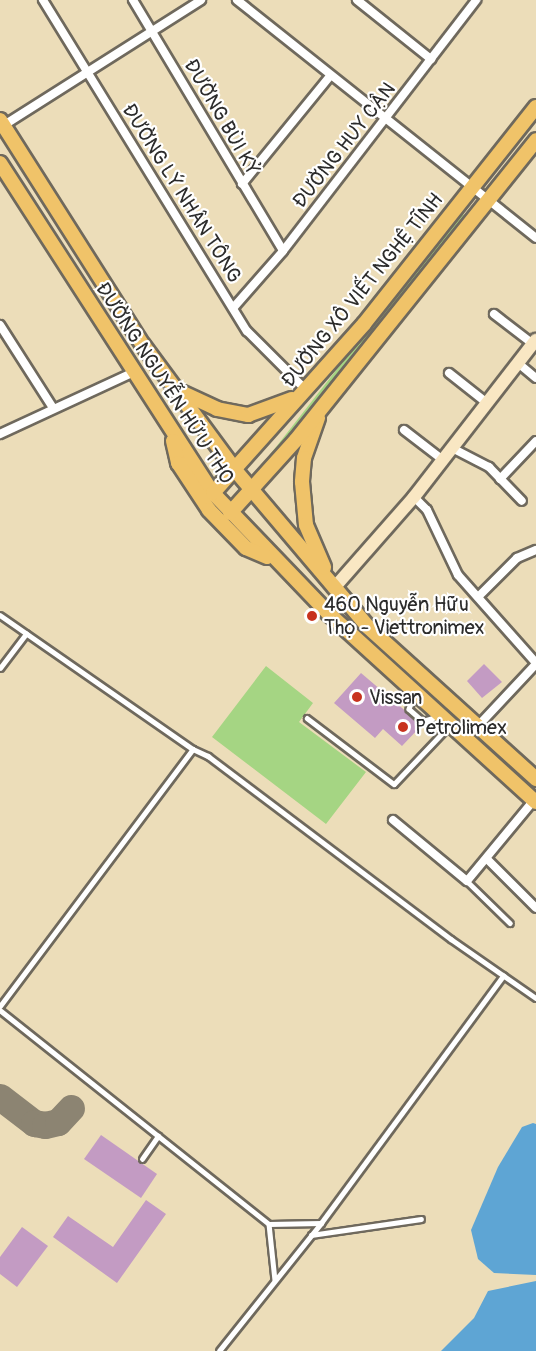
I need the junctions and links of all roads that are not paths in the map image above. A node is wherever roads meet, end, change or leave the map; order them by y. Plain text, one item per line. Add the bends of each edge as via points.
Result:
1 (43, 0) edge
2 (133, 0) edge
3 (201, 0) edge
4 (237, 0) edge
5 (357, 0) edge
6 (462, 0) edge
7 (473, 4) edge
8 (152, 31) junction
9 (431, 58) junction
10 (85, 71) junction
11 (330, 76) junction
12 (536, 107) edge
13 (384, 120) junction
14 (1, 124) edge
15 (536, 140) edge
16 (0, 163) edge
17 (242, 184) junction
18 (472, 184) junction
19 (488, 198) junction
20 (536, 238) edge
21 (283, 250) junction
22 (234, 307) junction
23 (494, 314) dead end
24 (0, 325) edge
25 (534, 342) edge
26 (518, 363) junction
27 (132, 373) junction
28 (449, 373) dead end
29 (536, 378) edge
30 (177, 390) junction
31 (307, 391) junction
32 (487, 403) junction
33 (322, 406) junction
34 (53, 408) junction
35 (404, 430) dead end
36 (172, 433) junction
37 (0, 434) edge
38 (536, 441) edge
39 (452, 448) junction
40 (443, 460) junction
41 (235, 470) junction
42 (500, 479) junction
43 (251, 490) junction
44 (213, 493) junction
45 (414, 497) junction
46 (522, 501) dead end
47 (230, 513) junction
48 (536, 550) edge
49 (274, 559) junction
50 (334, 588) junction
51 (478, 597) junction
52 (0, 615) edge
53 (26, 634) junction
54 (536, 663) edge
55 (0, 668) edge
56 (307, 718) dead end
57 (446, 720) junction
58 (477, 726) junction
59 (193, 749) junction
60 (536, 779) edge
61 (535, 801) edge
62 (393, 820) dead end
63 (487, 859) junction
64 (467, 881) junction
65 (536, 908) edge
66 (510, 923) dead end
67 (503, 976) junction
68 (536, 998) edge
69 (0, 1006) edge
70 (0, 1010) edge
71 (158, 1136) junction
72 (142, 1159) dead end
73 (421, 1219) dead end
74 (321, 1223) junction
75 (269, 1224) junction
76 (311, 1235) junction
77 (275, 1280) junction
78 (219, 1351) edge

1 - 10 street, ĐƯỜNG LÝ NHÂN TÔNG
2 - 8 street, ĐƯỜNG BÙI KỶ
3 - 8 street
4 - 11 street
5 - 9 street
6 - 7 street
7 - 9 street, ĐƯỜNG HUY CẬN
8 - 10 street
8 - 17 street, ĐƯỜNG BÙI KỶ
9 - 13 street, ĐƯỜNG HUY CẬN
10 - 14 street
10 - 22 street, ĐƯỜNG LÝ NHÂN TÔNG
11 - 13 street
11 - 17 street
12 - 18 main road, ĐƯỜNG XÔ VIẾT NGHỆ TĨNH
13 - 18 street
13 - 21 street, ĐƯỜNG HUY CẬN
14 - 30 main road, ĐƯỜNG NGUYỄN HỮU THỌ via 143,345
15 - 19 main road, ĐƯỜNG XÔ VIẾT NGHỆ TĨNH
16 - 27 main road, ĐƯỜNG NGUYỄN HỮU THỌ
17 - 21 street, ĐƯỜNG BÙI KỶ
18 - 19 street
18 - 31 main road, ĐƯỜNG XÔ VIẾT NGHỆ TĨNH
19 - 20 street
19 - 33 main road, ĐƯỜNG XÔ VIẾT NGHỆ TĨNH
21 - 22 street, ĐƯỜNG HUY CẬN
22 - 31 street, ĐƯỜNG LÝ NHÂN TÔNG via 247,332
23 - 25 street
24 - 34 street
25 - 26 street
26 - 29 street
26 - 32 street
27 - 34 street
27 - 36 main road, ĐƯỜNG NGUYỄN HỮU THỌ
28 - 32 street
30 - 31 main road via 217,409 248,415 261,414
30 - 41 main road, ĐƯỜNG NGUYỄN HỮU THỌ
31 - 41 main road, ĐƯỜNG XÔ VIẾT NGHỆ TĨNH
32 - 39 street
33 - 43 main road, ĐƯỜNG XÔ VIẾT NGHỆ TĨNH
33 - 50 main road via 304,458 303,509 313,544
34 - 37 street
35 - 40 street
36 - 44 main road, ĐƯỜNG NGUYỄN HỮU THỌ
36 - 49 main road via 178,463 208,510 246,548
38 - 42 street
39 - 40 street
39 - 42 street via 483,463
40 - 45 street
41 - 43 main road, ĐƯỜNG NGUYỄN HỮU THỌ
41 - 44 main road, ĐƯỜNG XÔ VIẾT NGHỆ TĨNH
42 - 46 street
43 - 47 main road, ĐƯỜNG XÔ VIẾT NGHỆ TĨNH
43 - 50 main road, ĐƯỜNG NGUYỄN HỮU THỌ
44 - 47 main road, ĐƯỜNG NGUYỄN HỮU THỌ
45 - 50 street
45 - 51 street via 427,510 458,575
47 - 49 main road, ĐƯỜNG NGUYỄN HỮU THỌ
48 - 51 street via 517,558
49 - 57 main road, ĐƯỜNG NGUYỄN HỮU THỌ
50 - 58 main road, ĐƯỜNG NGUYỄN HỮU THỌ via 385,644
51 - 54 street
52 - 53 lane
53 - 55 lane
53 - 59 lane
54 - 58 street
56 - 57 lane via 394,784
57 - 61 main road, ĐƯỜNG NGUYỄN HỮU THỌ
58 - 60 main road, ĐƯỜNG NGUYỄN HỮU THỌ
59 - 67 lane via 275,804
59 - 69 lane
61 - 63 street, ĐƯỜNG NGUYỄN HỮU THỌ
62 - 64 street
63 - 64 street, ĐƯỜNG NGUYỄN HỮU THỌ
63 - 65 street
64 - 66 lane
67 - 68 lane
67 - 74 lane
70 - 71 lane
71 - 72 lane
71 - 75 lane
73 - 76 lane
74 - 75 lane
74 - 76 lane
75 - 77 lane
76 - 77 lane
77 - 78 lane

